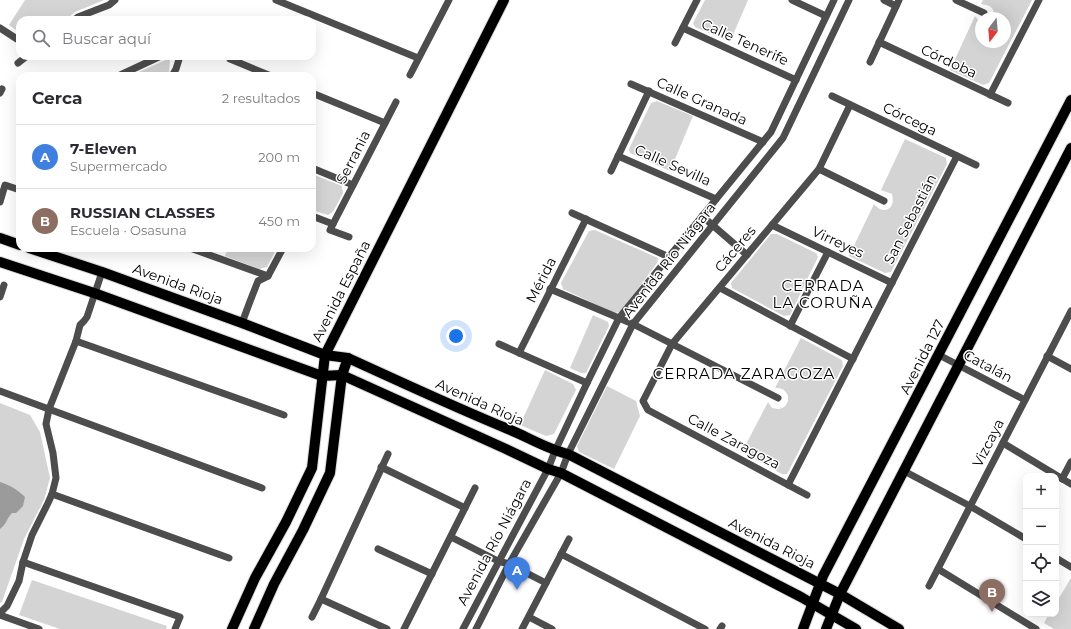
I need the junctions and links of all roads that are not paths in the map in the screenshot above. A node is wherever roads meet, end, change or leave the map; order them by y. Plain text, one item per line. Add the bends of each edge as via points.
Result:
1 (115, 0) edge
2 (276, 0) edge
3 (449, 0) edge
4 (504, 0) edge
5 (697, 0) edge
6 (792, 0) edge
7 (834, 0) edge
8 (849, 0) edge
9 (884, 0) edge
10 (956, 0) edge
11 (1039, 0) edge
12 (898, 3) edge
13 (982, 12) edge
14 (80, 16) edge
15 (315, 16) edge
16 (316, 16) edge
17 (826, 16) junction
18 (0, 28) edge
19 (683, 28) junction
20 (16, 38) edge
21 (879, 42) junction
22 (675, 43) dead end
23 (418, 58) junction
24 (22, 60) edge
25 (152, 60) edge
26 (179, 60) edge
27 (232, 60) edge
28 (870, 62) dead end
29 (18, 63) dead end
30 (254, 69) junction
31 (127, 72) edge
32 (174, 72) edge
33 (252, 72) edge
34 (261, 72) edge
35 (410, 75) dead end
36 (796, 80) junction
37 (631, 84) dead end
38 (649, 91) junction
39 (316, 95) edge
40 (990, 95) junction
41 (832, 96) dead end
42 (1071, 100) edge
43 (396, 102) dead end
44 (1008, 103) dead end
45 (850, 105) junction
46 (385, 122) junction
47 (763, 142) junction
48 (1071, 148) edge
49 (618, 156) junction
50 (957, 156) junction
51 (976, 165) dead end
52 (819, 169) junction
53 (316, 170) edge
54 (611, 171) dead end
55 (353, 185) junction
56 (16, 189) edge
57 (716, 199) junction
58 (884, 201) dead end
59 (0, 202) edge
60 (572, 213) dead end
61 (702, 216) junction
62 (316, 218) edge
63 (586, 219) junction
64 (333, 224) junction
65 (713, 225) junction
66 (772, 225) junction
67 (0, 238) edge
68 (349, 238) dead end
69 (16, 244) edge
70 (41, 252) edge
71 (201, 252) edge
72 (282, 252) edge
73 (828, 252) junction
74 (747, 255) junction
75 (669, 257) junction
76 (0, 262) edge
77 (102, 272) junction
78 (268, 276) junction
79 (892, 283) junction
80 (4, 285) dead end
81 (720, 288) junction
82 (550, 290) junction
83 (94, 293) junction
84 (0, 297) edge
85 (1071, 311) edge
86 (619, 318) junction
87 (242, 323) junction
88 (633, 324) junction
89 (790, 326) junction
90 (76, 341) junction
91 (499, 344) dead end
92 (672, 344) junction
93 (519, 352) junction
94 (325, 355) junction
95 (938, 355) junction
96 (1047, 356) junction
97 (348, 358) junction
98 (853, 359) junction
99 (958, 366) junction
100 (1071, 369) edge
101 (342, 375) junction
102 (322, 376) junction
103 (586, 383) junction
104 (0, 392) edge
105 (778, 398) dead end
106 (1025, 400) junction
107 (49, 409) junction
108 (648, 410) joint
109 (284, 414) dead end
110 (476, 416) junction
111 (514, 431) junction
112 (469, 432) junction
113 (1002, 443) junction
114 (506, 448) junction
115 (555, 451) junction
116 (388, 454) dead end
117 (568, 454) junction
118 (1071, 462) edge
119 (381, 467) junction
120 (548, 469) junction
121 (904, 471) junction
122 (561, 473) junction
123 (1062, 479) junction
124 (1071, 484) edge
125 (788, 485) junction
126 (262, 488) dead end
127 (475, 488) dead end
128 (52, 494) junction
129 (807, 495) dead end
130 (970, 506) junction
131 (465, 508) junction
132 (286, 522) junction
133 (303, 530) junction
134 (451, 537) junction
135 (1023, 537) edge
136 (569, 539) dead end
137 (378, 549) dead end
138 (561, 554) junction
139 (229, 558) dead end
140 (1059, 560) edge
141 (498, 561) junction
142 (23, 562) junction
143 (509, 564) junction
144 (1071, 567) edge
145 (938, 569) junction
146 (432, 574) junction
147 (546, 583) junction
148 (820, 584) junction
149 (929, 586) dead end
150 (840, 594) junction
151 (321, 600) junction
152 (812, 603) junction
153 (0, 614) edge
154 (832, 614) junction
155 (312, 617) dead end
156 (529, 617) junction
157 (39, 629) edge
158 (175, 629) edge
159 (232, 629) edge
160 (254, 629) edge
161 (387, 629) edge
162 (404, 629) edge
163 (463, 629) edge
164 (476, 629) edge
165 (522, 629) edge
166 (552, 629) edge
167 (704, 629) edge
168 (803, 629) edge
169 (826, 629) edge
170 (856, 629) edge
171 (898, 629) edge
172 (1036, 629) edge

1 - 14 street
2 - 15 street
3 - 23 street
4 - 94 main road, Avenida España
5 - 19 street
6 - 17 street
7 - 17 street, Avenida Río Niágara
8 - 65 street, Avenida Río Niágara via 783,138
9 - 12 street
10 - 13 street
11 - 40 street
12 - 21 street
16 - 23 street
17 - 36 street, Avenida Río Niágara
18 - 20 street
19 - 22 street
19 - 36 street, Calle Tenerife
21 - 28 street
21 - 40 street, Córdoba
23 - 35 street
24 - 29 street
25 - 31 street
26 - 32 street
27 - 30 street
30 - 33 street
30 - 34 street
36 - 47 street, Avenida Río Niágara via 771,132
37 - 38 street, Calle Granada
38 - 47 street, Calle Granada
38 - 49 street
39 - 46 street
40 - 44 street, Córdoba
41 - 45 street, Córcega
42 - 95 main road, Avenida 127
43 - 46 street, Serrania
45 - 50 street, Córcega
45 - 52 street, Cáceres
46 - 55 street, Serrania
47 - 57 street, Avenida Río Niágara
48 - 99 main road
49 - 54 street
49 - 57 street, Calle Sevilla
50 - 51 street, Córcega
50 - 79 street, San Sebastián
52 - 58 street
52 - 66 street, Cáceres
53 - 55 street
55 - 64 street, Serrania
56 - 59 street via 5,185
57 - 61 street, Avenida Río Niágara
60 - 63 street
61 - 65 street
61 - 75 street, Avenida Río Niágara
62 - 64 street
63 - 75 street
63 - 82 street, Mérida
64 - 68 street via 330,230
65 - 74 street
65 - 88 street, Avenida Río Niágara
66 - 73 street, Virreyes
66 - 74 street, Cáceres
67 - 69 main road
70 - 77 main road, Avenida Rioja
71 - 78 street
72 - 78 street
73 - 79 street, Virreyes
73 - 89 street
74 - 81 street, Cáceres
75 - 86 street, Avenida Río Niágara
76 - 83 main road
77 - 83 street
77 - 87 main road, Avenida Rioja
78 - 87 street via 258,281
79 - 98 street, San Sebastián
80 - 84 street
81 - 89 street
81 - 92 street, Cáceres
82 - 86 street
82 - 93 street, Mérida
83 - 90 street
83 - 102 main road
85 - 96 street, Vizcaya
86 - 88 street
86 - 103 street, Avenida Río Niágara
87 - 94 main road, Avenida Rioja
88 - 92 street
88 - 117 street, Avenida Río Niágara
89 - 98 street
90 - 107 street
90 - 109 street
91 - 93 street
92 - 105 street
92 - 108 street, Cáceres via 643,401
93 - 103 street
94 - 97 main road, Avenida Rioja
94 - 102 main road, Avenida España
95 - 99 street, Catalán
95 - 148 main road, Avenida 127
96 - 100 street
96 - 106 street, Vizcaya
97 - 101 main road
97 - 110 main road, Avenida Rioja
98 - 125 street, San Sebastián
99 - 106 street, Catalán
99 - 121 main road
101 - 102 main road
101 - 112 main road
101 - 133 main road via 330,472
102 - 132 main road, Avenida España via 312,468
103 - 115 street, Avenida Río Niágara
104 - 107 street
106 - 113 street, Vizcaya
107 - 126 street
107 - 128 street via 46,424 56,478
108 - 125 street, Calle Zaragoza
110 - 111 main road, Avenida Rioja
110 - 112 main road
111 - 114 main road
111 - 115 main road, Avenida Rioja
112 - 114 main road
113 - 123 street
113 - 130 street, Vizcaya
114 - 120 main road
115 - 117 main road, Avenida Rioja
115 - 120 street, Avenida Río Niágara
116 - 119 street
117 - 122 street, Avenida Río Niágara
117 - 148 main road, Avenida Rioja
118 - 123 street
119 - 131 street
119 - 151 street
120 - 122 main road
120 - 141 street, Avenida Río Niágara
121 - 130 street
121 - 150 main road
122 - 143 street, Avenida Río Niágara
122 - 152 main road
123 - 124 street
125 - 129 street, Calle Zaragoza
127 - 131 street
128 - 139 street
128 - 142 street via 32,535
130 - 135 street
130 - 145 street, Vizcaya
131 - 134 street
132 - 133 main road
132 - 159 main road, Avenida España via 255,578
133 - 160 main road via 274,584
134 - 141 street
134 - 146 street
136 - 138 street
137 - 146 street
138 - 147 street
138 - 167 street
140 - 144 street
141 - 143 street
141 - 163 street, Avenida Río Niágara
142 - 153 street via 19,581 7,606
142 - 158 street via 180,617
143 - 147 street
143 - 164 street, Avenida Río Niágara
145 - 149 street, Vizcaya
145 - 172 street
146 - 162 street
147 - 156 street
148 - 150 main road, Avenida Rioja
148 - 152 main road, Avenida 127
150 - 154 main road
150 - 171 main road, Avenida Rioja
151 - 155 street
151 - 161 street
152 - 154 main road
152 - 168 main road, Avenida 127
153 - 157 street
154 - 169 main road
154 - 170 main road
156 - 165 street
156 - 166 street

